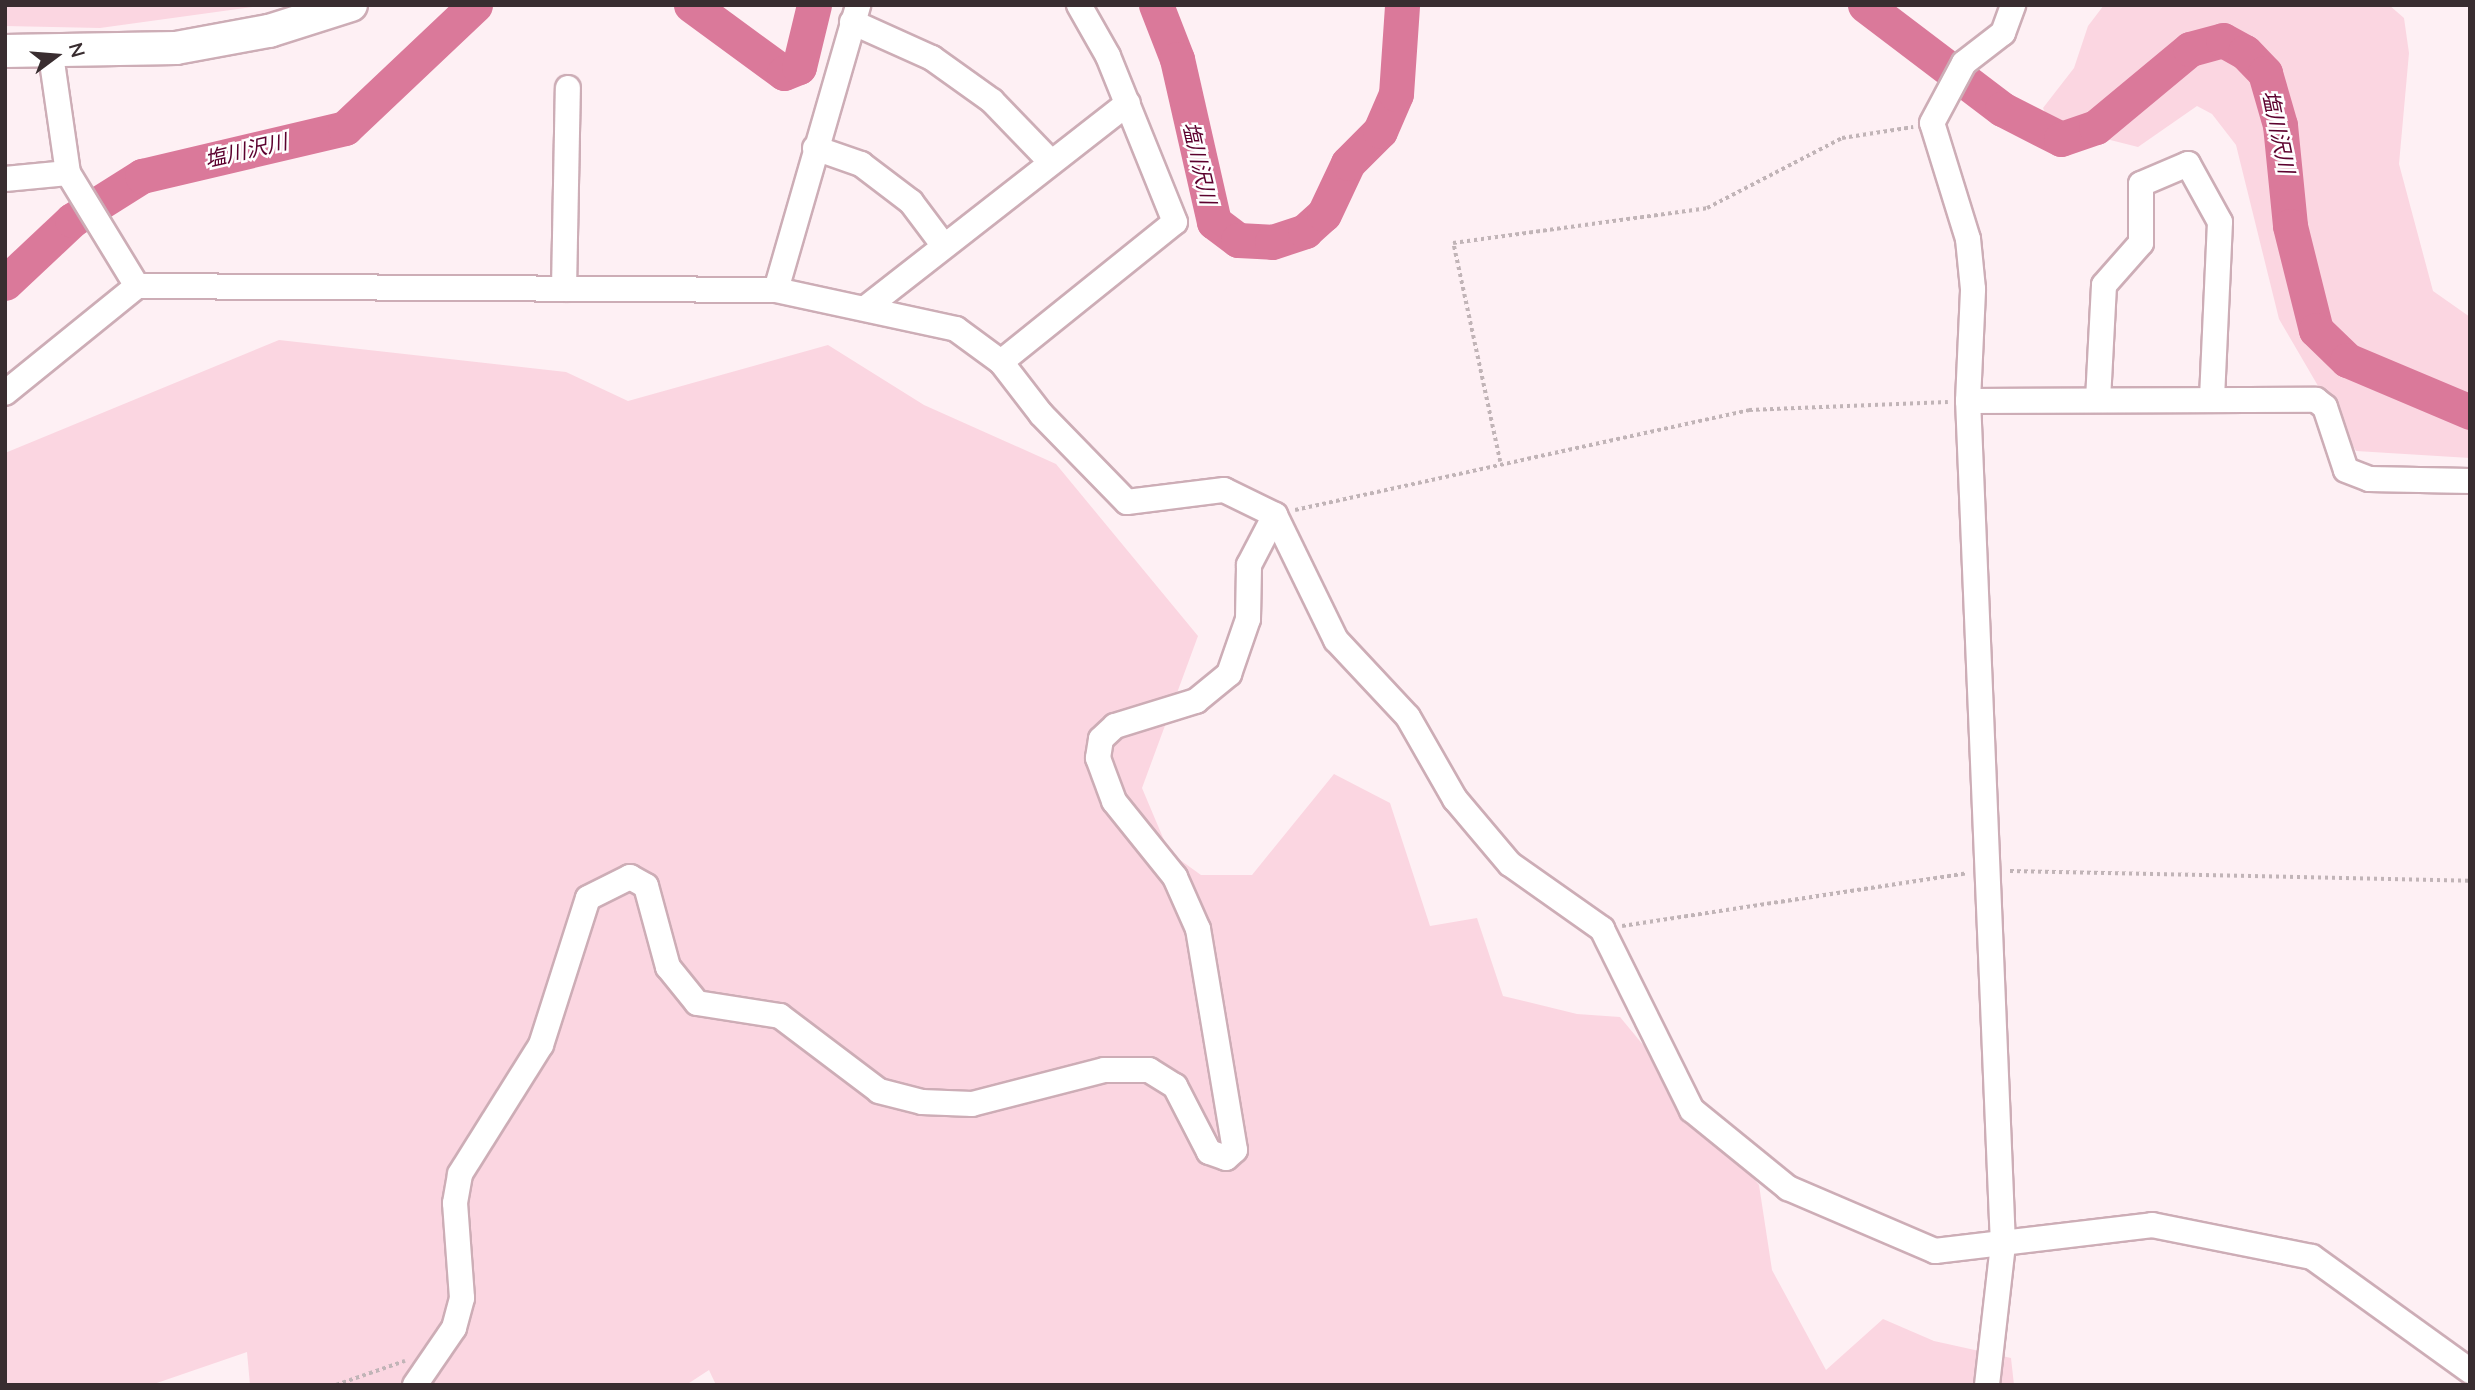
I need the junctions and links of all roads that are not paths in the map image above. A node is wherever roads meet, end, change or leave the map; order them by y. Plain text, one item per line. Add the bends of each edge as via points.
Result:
1 (351, 5) edge
2 (1079, 5) edge
3 (2013, 5) edge
4 (855, 13) edge
5 (5, 51) edge
6 (51, 55) junction
7 (568, 88) dead end
8 (1128, 103) junction
9 (815, 148) junction
10 (1049, 160) junction
11 (5, 179) edge
12 (72, 182) junction
13 (944, 246) junction
14 (137, 286) junction
15 (564, 289) junction
16 (776, 290) junction
17 (867, 307) junction
18 (1001, 362) junction
19 (5, 393) edge
20 (2212, 399) junction
21 (2098, 400) junction
22 (1968, 401) junction
23 (2470, 481) edge
24 (1275, 515) junction
25 (2003, 1245) junction
26 (2470, 1371) edge
27 (415, 1385) edge
28 (1987, 1385) edge

1 - 6 main road via 269,32 176,48
2 - 8 street
3 - 22 street via 2003,33 1964,63 1932,124 1968,239 1973,289
4 - 9 street
4 - 10 street via 932,58 992,101
5 - 6 main road
6 - 12 street
7 - 15 street
8 - 10 street
8 - 18 street via 1175,222
9 - 13 street via 861,164 911,202
9 - 16 street
10 - 13 street
11 - 12 street
12 - 14 street
13 - 17 street
14 - 15 street
14 - 19 street
15 - 16 street
16 - 17 street
17 - 18 street via 956,329
18 - 24 street via 1041,414 1126,502 1224,490
20 - 21 street
20 - 21 street via 2220,222 2188,164 2141,184 2141,243 2104,285
20 - 23 street via 2316,400 2325,407 2346,470 2369,479
21 - 22 street
22 - 25 street
24 - 25 street via 1336,640 1408,717 1455,799 1510,864 1602,929 1692,1110 1788,1188 1935,1251
24 - 27 street via 1249,565 1248,619 1229,674 1196,701 1115,726 1101,739 1098,758 1114,801 1175,877 1198,929 1234,1150 1226,1158 1209,1152 1175,1086 1149,1070 1104,1070 972,1104 922,1102 879,1091 780,1016 697,1003 668,967 646,886 630,877 588,898 541,1045 460,1174 455,1203 462,1298 454,1328
25 - 26 street via 2152,1225 2312,1258
25 - 28 street

